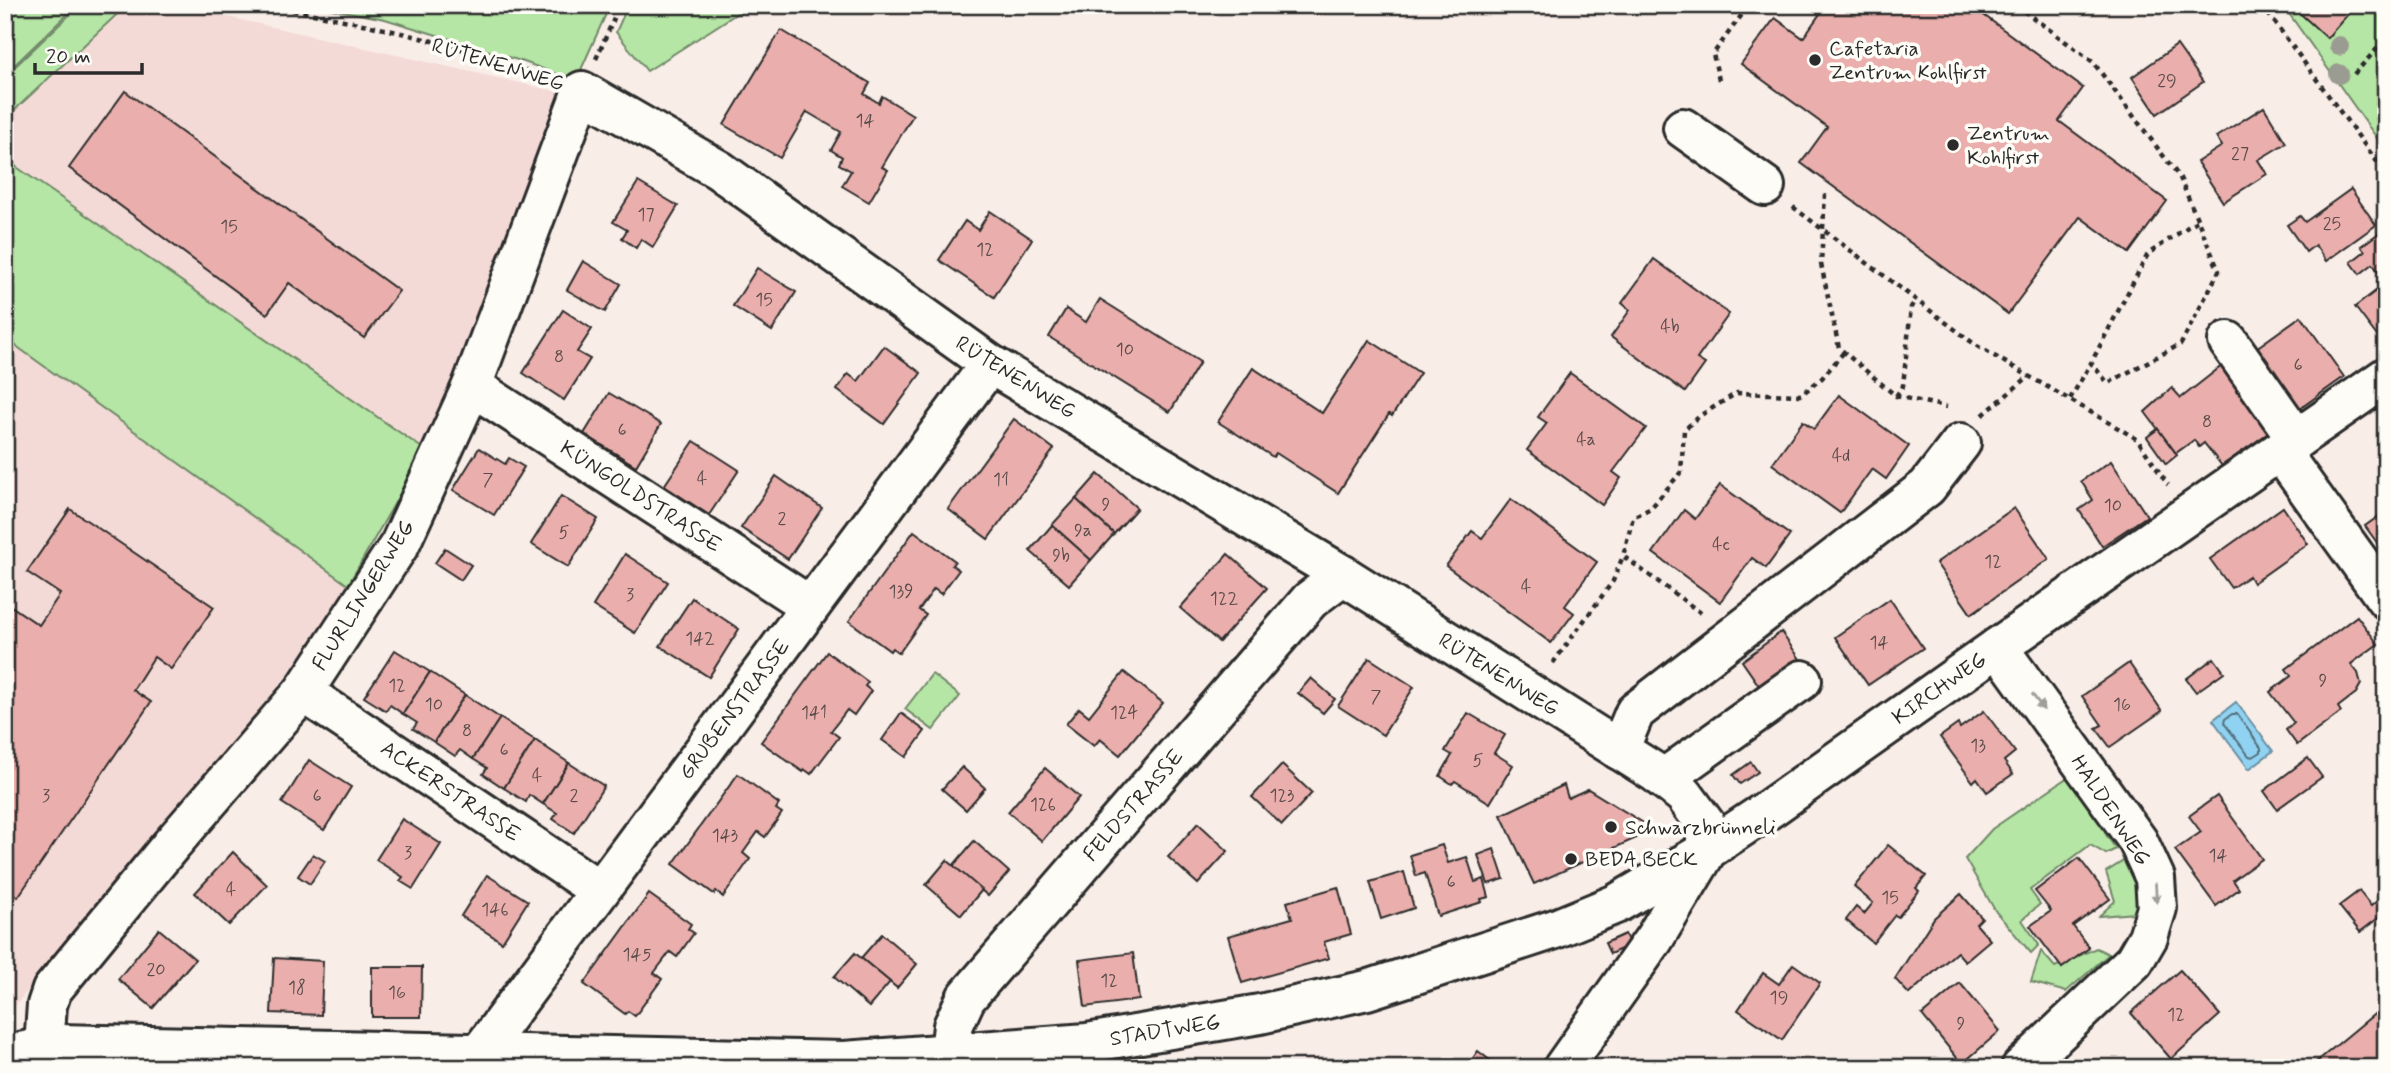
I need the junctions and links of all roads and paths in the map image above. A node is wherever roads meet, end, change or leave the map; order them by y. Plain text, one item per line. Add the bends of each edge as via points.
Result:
1 (263, 5) edge
2 (620, 5) edge
3 (1749, 5) edge
4 (2016, 5) edge
5 (2262, 5) edge
6 (2376, 5) edge
7 (2386, 14) edge
8 (2386, 39) edge
9 (2354, 74) dead end
10 (1719, 80) dead end
11 (582, 91) junction
12 (1683, 128) dead end
13 (2386, 174) edge
14 (1765, 186) joint
15 (1825, 194) dead end
16 (2198, 220) junction
17 (1823, 229) junction
18 (1916, 300) junction
19 (2228, 341) dead end
20 (1844, 352) junction
21 (2091, 363) junction
22 (990, 364) junction
23 (2029, 376) junction
24 (2386, 377) edge
25 (472, 386) junction
26 (1896, 396) junction
27 (2070, 399) junction
28 (1963, 422) junction
29 (2288, 445) junction
30 (2188, 515) junction
31 (1623, 556) junction
32 (1343, 575) junction
33 (2386, 599) edge
34 (810, 607) junction
35 (1733, 637) junction
36 (1998, 647) junction
37 (1802, 680) dead end
38 (303, 692) junction
39 (1532, 695) junction
40 (1619, 750) junction
41 (1663, 779) junction
42 (1706, 851) junction
43 (599, 890) junction
44 (44, 1046) junction
45 (950, 1053) junction
46 (479, 1054) junction
47 (5, 1055) edge
48 (1089, 1055) edge
49 (516, 1061) edge
50 (844, 1064) edge
51 (1563, 1068) edge
52 (2021, 1068) edge

1 - 11 path, RÜTENENWEG via 335,17 505,62
2 - 11 path
3 - 10 path via 1713,54
4 - 16 path via 2093,62 2180,178
5 - 13 path
6 - 7 path
8 - 9 path
11 - 22 street, RÜTENENWEG via 719,170
11 - 25 street, FLURLINGERWEG
12 - 14 street
14 - 17 path
15 - 17 path
16 - 21 path via 2148,254
16 - 21 path via 2219,271 2181,344 2108,383
17 - 18 path
17 - 20 path via 1821,264 1839,348
18 - 23 path via 1977,346
18 - 26 path via 1903,386
19 - 29 street
20 - 26 path
20 - 31 path via 1801,395 1737,393 1684,430 1681,472 1651,508 1633,517
21 - 27 path
22 - 32 street, RÜTENENWEG
22 - 34 street, GRUBENSTRASSE
23 - 27 path
23 - 28 path via 1984,415
24 - 29 street, KIRCHWEG
25 - 34 street, KÜNGOLDSTRASSE
25 - 38 street, FLURLINGERWEG via 400,544
26 - 28 path
27 - 30 path via 2137,439
28 - 35 street via 1927,487
29 - 30 street, KIRCHWEG
29 - 33 street
30 - 36 street, KIRCHWEG
31 - 35 path
31 - 39 path via 1613,581
32 - 39 street, RÜTENENWEG
32 - 45 street, FELDSTRASSE via 1310,600 966,998 953,1026
34 - 43 street, GRUBENSTRASSE
35 - 40 street via 1635,712
36 - 42 street, KIRCHWEG
36 -> 52 street, HALDENWEG via 2137,841 2155,878 2157,908 2134,961
37 - 41 street
38 - 43 street, ACKERSTRASSE
38 - 44 street, FLURLINGERWEG via 52,990
39 - 40 street, RÜTENENWEG
40 - 41 street, RÜTENENWEG
41 - 42 street, RÜTENENWEG via 1684,795 1706,825
42 - 48 street, STADTWEG via 1616,904 1453,963 1367,990
42 - 51 street, KIRCHWEG via 1654,939
43 - 46 street, GRUBENSTRASSE
44 - 46 street, STADTWEG
44 - 47 street, STADTWEG
45 - 48 street, STADTWEG
45 - 50 street, STADTWEG
46 - 49 street, STADTWEG
49 - 50 street, STADTWEG

